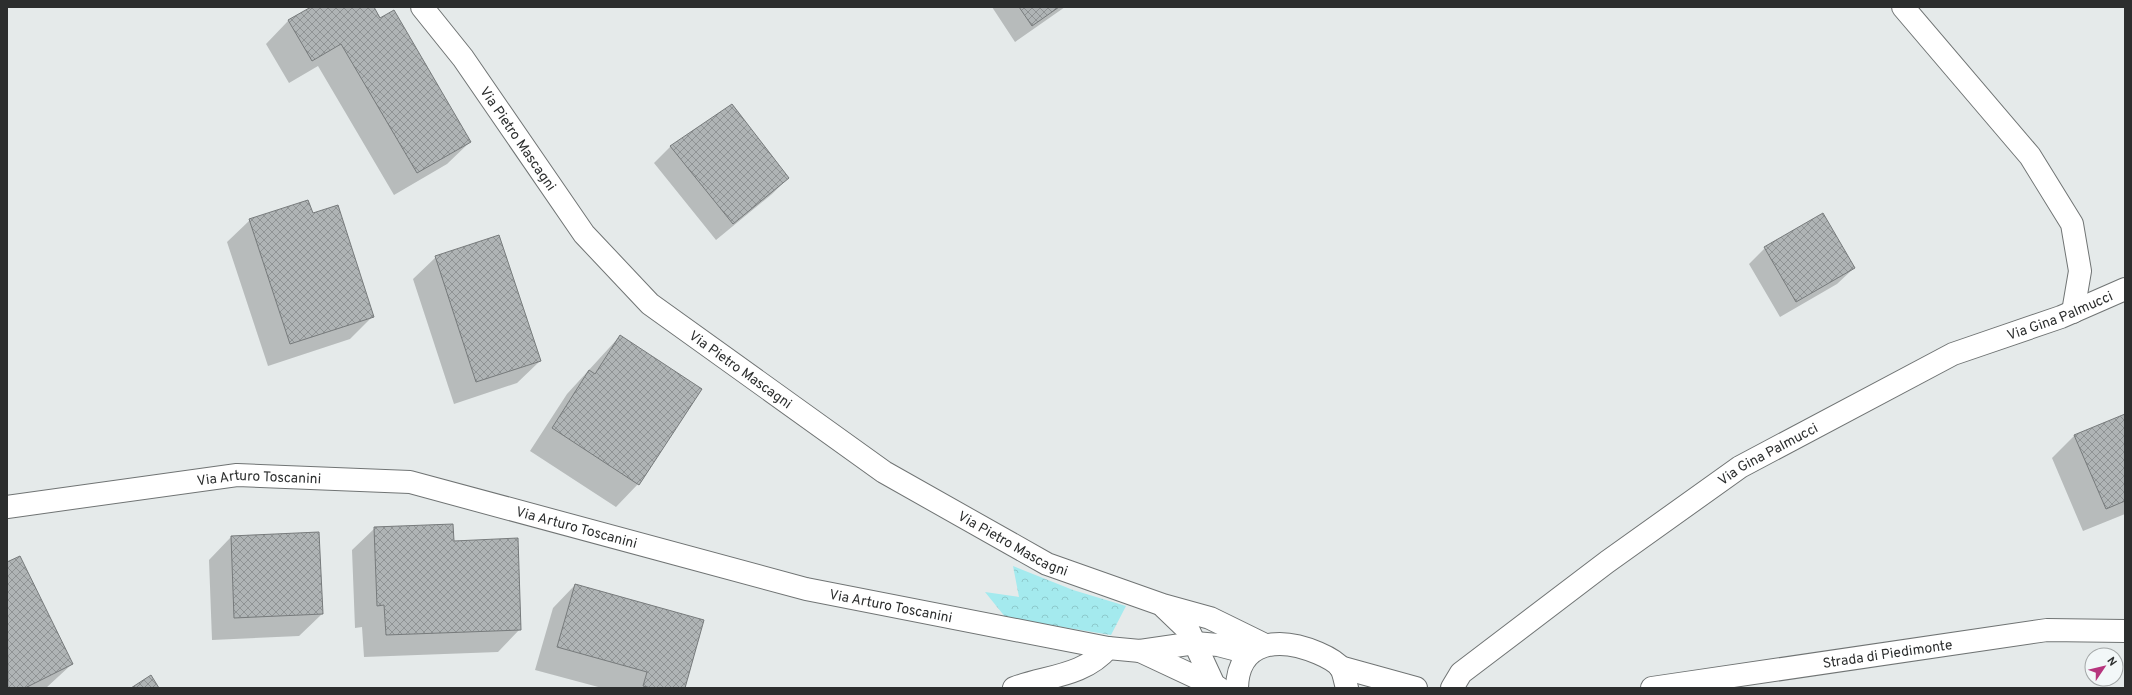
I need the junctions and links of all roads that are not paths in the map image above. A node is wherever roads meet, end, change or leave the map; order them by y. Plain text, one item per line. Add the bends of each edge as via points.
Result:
1 (422, 7) edge
2 (1903, 7) edge
3 (2125, 289) edge
4 (2073, 312) junction
5 (7, 507) edge
6 (1163, 605) junction
7 (2125, 631) edge
8 (1195, 644) junction
9 (1108, 648) junction
10 (1256, 649) junction
11 (1140, 651) junction
12 (1340, 667) junction
13 (1217, 687) edge
14 (1014, 688) edge
15 (1237, 688) edge
16 (1347, 688) edge
17 (1416, 688) edge
18 (1452, 688) edge
19 (1652, 688) edge

1 - 6 street, Via Pietro Mascagni via 463,58 584,234 650,304 884,472 1047,564
2 - 4 street via 2030,156 2072,224 2080,271
3 - 4 street, Via Gina Palmucci
4 - 18 street, Via Gina Palmucci via 1953,354 1740,466 1607,562 1461,673
5 - 9 street, Via Arturo Toscanini via 237,475 410,482 806,590
6 - 8 street, Via Pietro Mascagni via 1189,630
6 - 10 street, Via Pietro Mascagni via 1210,618
7 - 19 street, Strada di Piedimonte via 2047,630
8 - 10 street, Via Arturo Toscanini
8 - 11 street, Via Arturo Toscanini
8 - 13 street, Via Pietro Mascagni
9 - 11 street, Via Arturo Toscanini
9 - 14 street via 1099,659 1086,667
10 - 12 street via 1285,643 1311,650 1327,657
10 - 15 street via 1238,674
11 - 13 street, Via Arturo Toscanini
12 - 16 street
12 - 17 street

